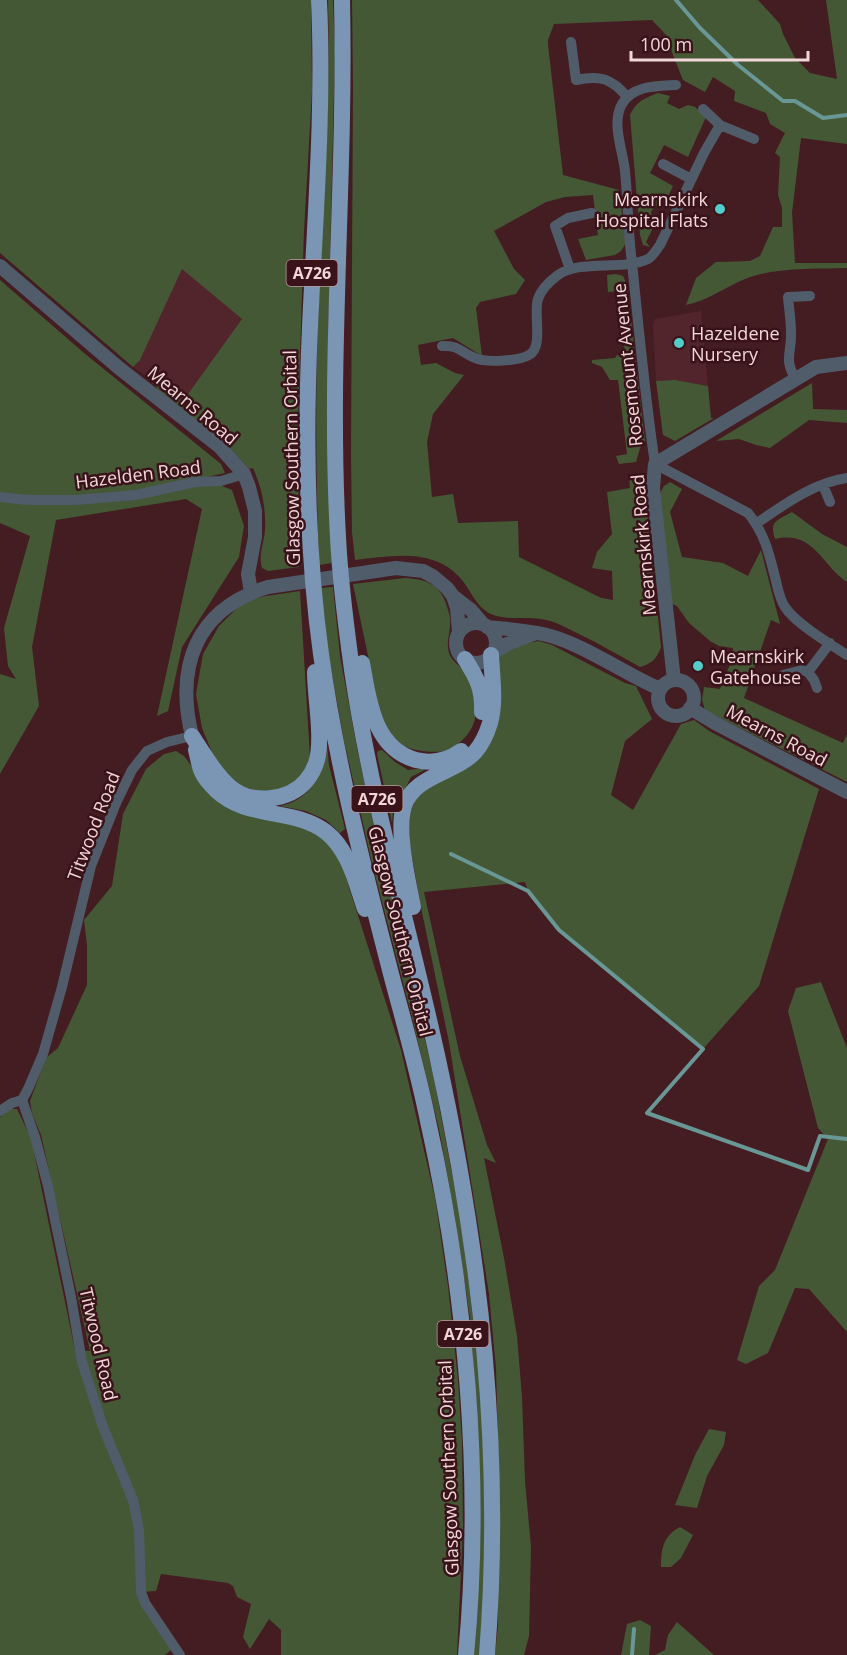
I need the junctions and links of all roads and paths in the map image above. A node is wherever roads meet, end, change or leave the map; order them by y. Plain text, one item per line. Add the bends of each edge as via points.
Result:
1 (320, 0) edge
2 (342, 0) edge
3 (571, 42) dead end
4 (676, 85) dead end
5 (627, 97) junction
6 (704, 109) dead end
7 (720, 124) junction
8 (754, 139) dead end
9 (663, 164) dead end
10 (691, 179) junction
11 (592, 213) dead end
12 (632, 263) junction
13 (0, 266) edge
14 (570, 268) junction
15 (810, 296) dead end
16 (442, 346) dead end
17 (847, 363) edge
18 (796, 380) junction
19 (654, 464) junction
20 (244, 474) junction
21 (847, 478) edge
22 (823, 485) junction
23 (0, 497) edge
24 (830, 502) dead end
25 (757, 523) junction
26 (338, 541) junction
27 (310, 545) junction
28 (251, 592) junction
29 (453, 596) junction
30 (485, 625) junction
31 (459, 632) junction
32 (538, 633) junction
33 (830, 643) junction
34 (492, 654) junction
35 (847, 655) edge
36 (465, 659) junction
37 (808, 672) junction
38 (783, 675) dead end
39 (674, 680) junction
40 (817, 688) dead end
41 (660, 689) junction
42 (690, 708) junction
43 (192, 736) junction
44 (847, 792) edge
45 (403, 1018) junction
46 (437, 1053) junction
47 (22, 1100) junction
48 (0, 1111) edge
49 (180, 1655) edge
50 (466, 1655) edge
51 (487, 1655) edge

1 - 27 highway, Glasgow Southern Orbital / A726 via 321,74 308,377
2 - 26 highway, Glasgow Southern Orbital / A726 via 335,365
3 - 5 street via 576,80 588,77 610,81
4 - 5 street via 649,87
5 - 12 street via 618,114 618,127
6 - 7 street
7 - 8 street
7 - 10 street, Rosemount Avenue
9 - 10 street
10 - 12 street, Rosemount Avenue via 653,255
11 - 14 street via 568,218 555,226
12 - 14 street
12 - 19 street, Rosemount Avenue
13 - 20 street, Mearns Road via 119,368 220,447
14 - 16 street via 543,288 537,300 536,344 528,356 480,360 453,345
15 - 18 street via 788,297 791,335 787,358
17 - 18 street, Mearnskirk Road via 816,367
18 - 19 street, Mearnskirk Road
19 - 25 street via 740,508
19 - 39 street, Mearnskirk Road via 653,488
20 - 23 street, Hazelden Road via 136,495 46,500
20 - 28 street, Mearns Road via 255,511 248,574
21 - 22 street
22 - 24 street
22 - 25 street via 794,498
25 - 33 street via 783,605
26 - 36 highway via 374,717 380,733 396,751 429,762 450,758 471,742 480,726 482,695
26 - 46 highway, Glasgow Southern Orbital / A726 via 362,727
27 - 43 highway via 318,748 307,780 296,790 279,796 259,798 240,794 218,773
27 - 45 highway, Glasgow Southern Orbital / A726 via 321,653 340,764
28 - 29 street via 396,568 423,571
28 - 43 street via 221,611 194,648 185,694
29 - 30 street
29 - 31 street
30 - 31 street via 469,624
30 - 32 street
30 - 34 street via 495,639
31 - 36 street via 458,652
32 - 34 street
32 - 41 street via 576,646
33 - 35 street
33 - 37 street
34 - 36 street via 482,661
34 - 46 highway via 492,715 480,746 459,764 418,786 407,799 402,815 402,840
37 - 38 street
37 - 40 street
39 - 41 street
39 - 42 street via 691,687 694,699
41 - 42 street via 659,705 667,714 679,716
42 - 44 street, Mearns Road
43 - 45 highway via 202,772 222,796 245,808 316,826 344,853
43 - 47 street, Titwood Road via 147,751 132,770 117,801 91,866 43,1054
45 - 50 highway, Glasgow Southern Orbital / A726 via 442,1190 463,1339 471,1502
46 - 51 highway, Glasgow Southern Orbital / A726 via 463,1187 484,1332 492,1486
47 - 48 street
47 - 49 street, Titwood Road via 48,1186 82,1362 133,1500 139,1530 141,1592

